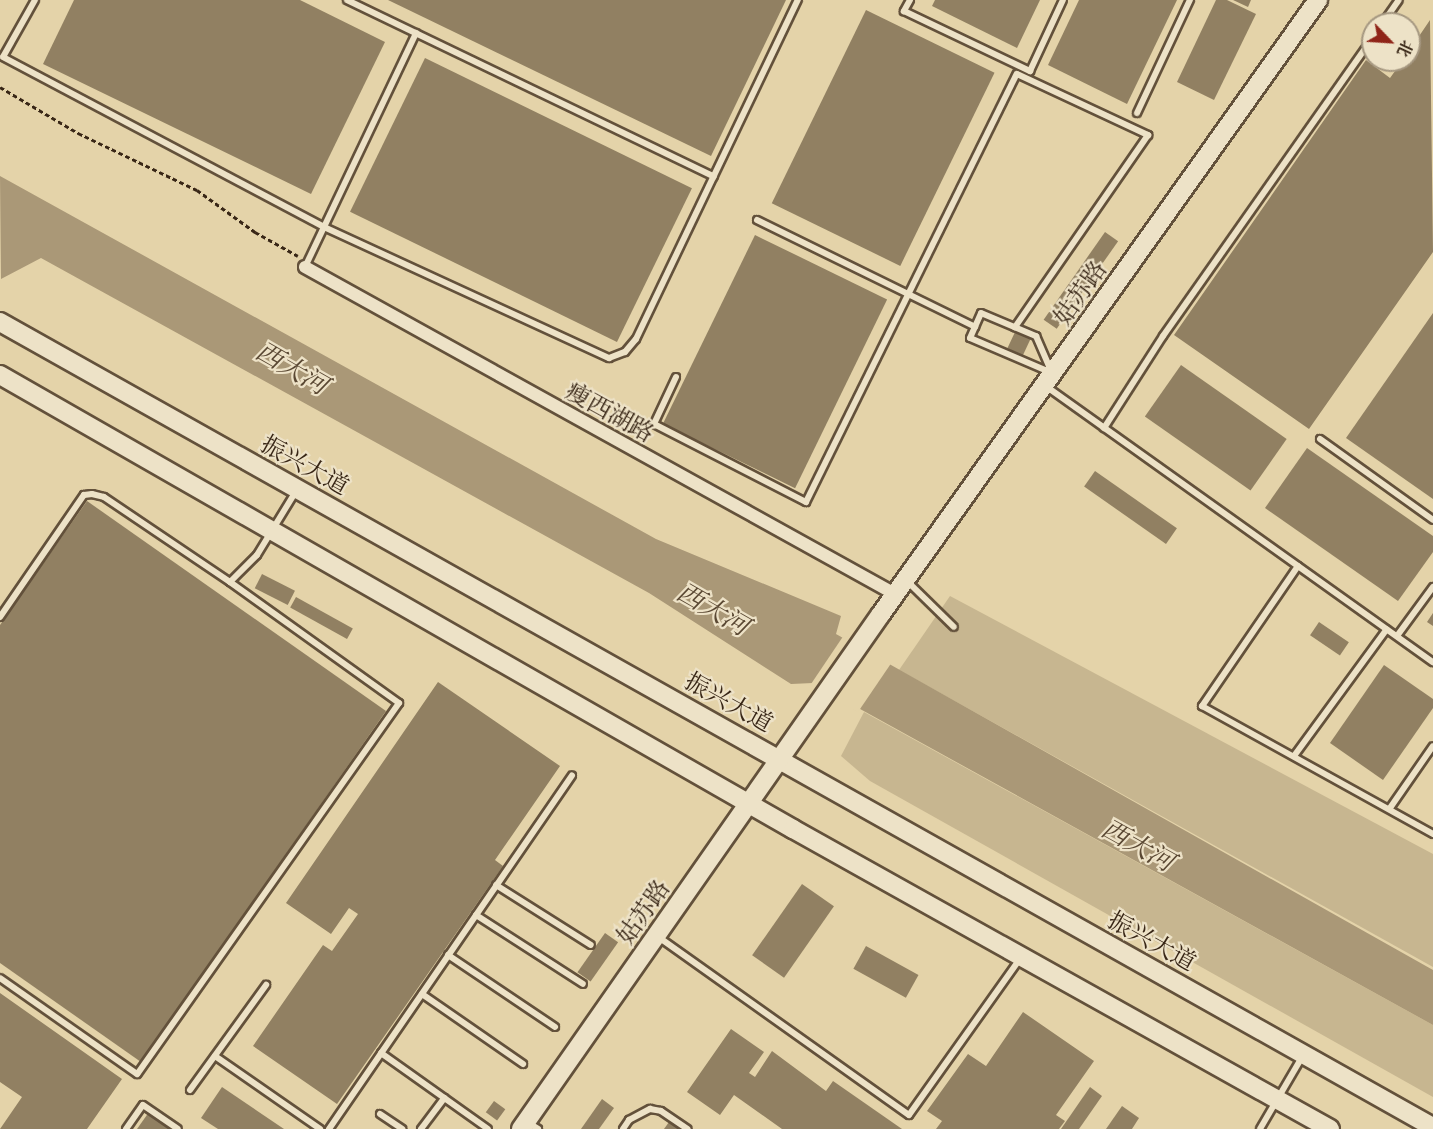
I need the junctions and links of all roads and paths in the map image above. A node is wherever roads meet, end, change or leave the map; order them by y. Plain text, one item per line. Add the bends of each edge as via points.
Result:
1 (35, 0) edge
2 (347, 0) edge
3 (798, 0) edge
4 (910, 0) edge
5 (1063, 0) edge
6 (1190, 0) edge
7 (1318, 0) edge
8 (416, 33) junction
9 (1361, 54) edge
10 (0, 87) edge
11 (1137, 113) dead end
12 (714, 177) junction
13 (757, 220) dead end
14 (324, 227) junction
15 (305, 267) junction
16 (908, 295) junction
17 (0, 322) edge
18 (975, 327) junction
19 (1015, 327) junction
20 (0, 375) edge
21 (676, 377) dead end
22 (1048, 379) junction
23 (1104, 428) junction
24 (1320, 439) dead end
25 (298, 488) junction
26 (1433, 520) edge
27 (273, 531) junction
28 (1298, 566) junction
29 (230, 582) junction
30 (900, 587) junction
31 (1433, 587) edge
32 (0, 617) edge
33 (954, 627) dead end
34 (1387, 630) junction
35 (1397, 636) junction
36 (1433, 662) edge
37 (1433, 746) edge
38 (1294, 756) junction
39 (779, 757) junction
40 (572, 775) dead end
41 (748, 803) junction
42 (1390, 808) junction
43 (1433, 834) edge
44 (496, 885) junction
45 (476, 915) junction
46 (656, 936) junction
47 (591, 945) dead end
48 (448, 955) junction
49 (1022, 957) junction
50 (0, 978) edge
51 (583, 984) dead end
52 (266, 985) dead end
53 (422, 994) junction
54 (555, 1027) dead end
55 (381, 1053) junction
56 (1304, 1054) junction
57 (215, 1056) junction
58 (523, 1064) dead end
59 (190, 1090) dead end
60 (444, 1098) junction
61 (1279, 1100) junction
62 (380, 1114) dead end
63 (529, 1126) edge
64 (1433, 1127) edge
65 (126, 1129) edge
66 (178, 1129) edge
67 (320, 1129) edge
68 (328, 1129) edge
69 (402, 1129) edge
70 (421, 1129) edge
71 (488, 1129) edge
72 (623, 1129) edge
73 (688, 1129) edge
74 (1260, 1129) edge
75 (1330, 1129) edge

1 - 14 lane via 3,57
2 - 8 lane
3 - 12 lane
4 - 5 lane via 904,11 1030,71
6 - 11 lane
7 - 22 main road, 姑苏路
8 - 12 lane
8 - 14 lane
9 - 23 lane via 1163,336
10 - 15 path via 78,133 197,190 255,232 300,257
12 - 14 lane via 636,339 625,352 609,358
13 - 16 lane
14 - 15 lane
15 - 30 street, 瘦西湖路
16 - 18 lane
16 - 19 lane via 1017,74 1148,135
16 - 21 lane via 806,502 654,424
17 - 25 main road, 振兴大道
18 - 19 lane via 981,313
18 - 22 lane via 970,338
19 - 22 lane via 1036,336
20 - 27 main road
22 - 23 lane
22 - 30 main road, 姑苏路
23 - 28 lane
24 - 26 lane
25 - 27 lane
25 - 39 main road, 振兴大道
27 - 29 lane via 257,555
27 - 41 main road
28 - 34 lane
28 - 38 lane via 1202,706
29 - 32 lane via 104,497 84,495
29 - 50 lane via 399,703 137,1074
30 - 33 lane
30 - 39 main road, 姑苏路
31 - 35 lane
34 - 35 lane
34 - 38 lane
35 - 36 lane
37 - 42 lane
38 - 42 lane
39 - 41 main road, 姑苏路
39 - 56 main road, 振兴大道
40 - 44 lane
41 - 46 main road, 姑苏路
41 - 49 main road
42 - 43 lane
44 - 45 lane
44 - 47 lane
45 - 48 lane
45 - 51 lane
46 - 49 lane via 909,1115
46 - 63 main road, 姑苏路
48 - 53 lane
48 - 54 lane
49 - 61 main road
52 - 57 lane
53 - 55 lane
53 - 58 lane
55 - 60 lane
55 - 68 lane
56 - 61 lane
56 - 64 main road, 振兴大道
57 - 59 lane
57 - 67 lane
60 - 70 lane
60 - 71 lane
61 - 74 lane
61 - 75 main road
62 - 69 lane
65 - 66 lane via 143,1105
72 - 73 lane via 629,1120 650,1109 661,1111

